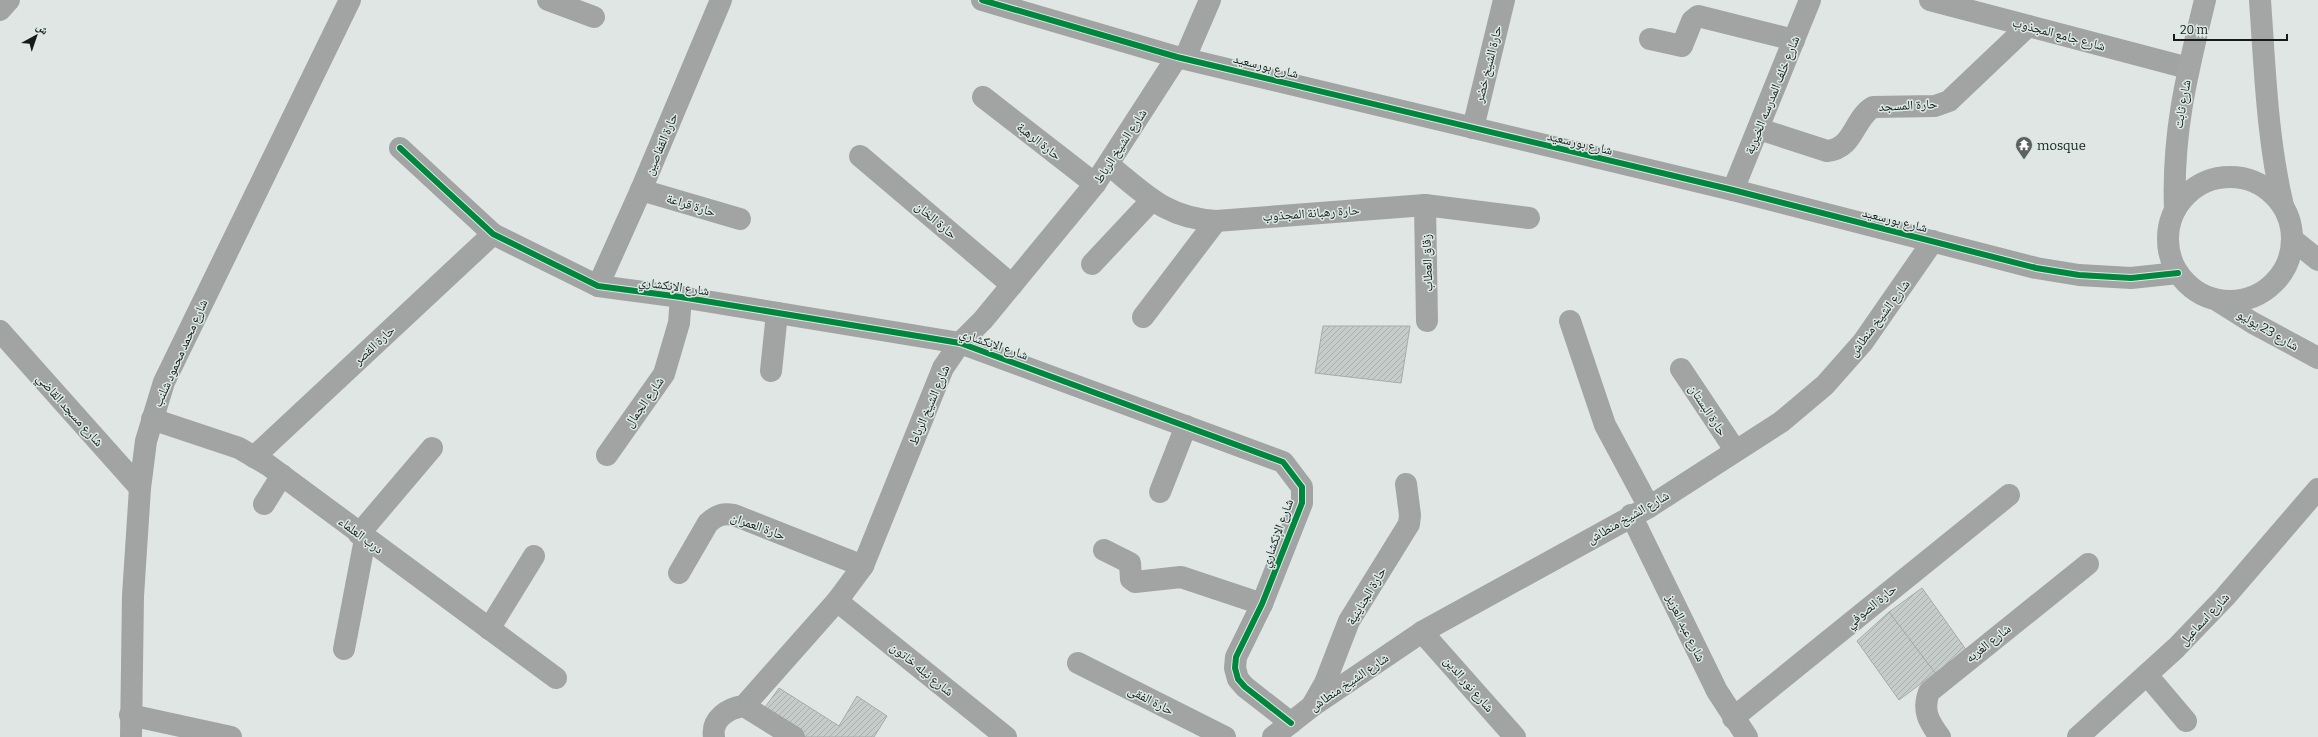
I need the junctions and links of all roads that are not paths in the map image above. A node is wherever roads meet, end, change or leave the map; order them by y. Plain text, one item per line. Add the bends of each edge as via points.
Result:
1 (9, 0) edge
2 (350, 0) edge
3 (548, 0) edge
4 (721, 0) edge
5 (982, 0) edge
6 (1210, 0) edge
7 (1504, 0) edge
8 (1810, 0) edge
9 (1930, 0) edge
10 (2205, 0) edge
11 (2260, 0) edge
12 (0, 10) edge
13 (594, 17) dead end
14 (2028, 26) junction
15 (1650, 39) dead end
16 (1794, 40) junction
17 (1181, 57) junction
18 (2188, 68) junction
19 (983, 97) dead end
20 (1473, 128) junction
21 (1758, 129) junction
22 (400, 148) dead end
23 (860, 156) dead end
24 (1109, 165) junction
25 (1094, 184) junction
26 (641, 190) junction
27 (1733, 190) junction
28 (1152, 200) junction
29 (1424, 205) junction
30 (2283, 206) junction
31 (2175, 210) junction
32 (1529, 218) dead end
33 (740, 219) dead end
34 (1216, 221) junction
35 (494, 234) junction
36 (2292, 239) junction
37 (1933, 241) junction
38 (2318, 260) edge
39 (1092, 264) dead end
40 (2178, 273) junction
41 (1012, 285) junction
42 (598, 286) junction
43 (681, 297) junction
44 (2218, 300) junction
45 (777, 313) junction
46 (1143, 317) dead end
47 (1427, 321) dead end
48 (1570, 321) dead end
49 (0, 331) edge
50 (960, 343) junction
51 (2318, 358) edge
52 (1681, 369) dead end
53 (771, 371) dead end
54 (152, 419) junction
55 (1186, 426) junction
56 (432, 448) dead end
57 (1735, 450) junction
58 (607, 455) dead end
59 (254, 456) junction
60 (282, 475) junction
61 (1406, 484) dead end
62 (140, 488) junction
63 (2318, 489) edge
64 (1160, 492) dead end
65 (2009, 495) dead end
66 (264, 504) dead end
67 (1640, 511) junction
68 (362, 536) junction
69 (1104, 550) dead end
70 (534, 556) dead end
71 (2088, 564) dead end
72 (863, 566) junction
73 (679, 573) dead end
74 (837, 601) junction
75 (1262, 604) junction
76 (489, 629) junction
77 (1422, 632) junction
78 (344, 649) dead end
79 (1078, 663) dead end
80 (2147, 675) junction
81 (556, 678) dead end
82 (744, 706) junction
83 (1312, 707) junction
84 (130, 715) junction
85 (1733, 718) junction
86 (2186, 721) dead end
87 (1291, 723) junction
88 (131, 737) edge
89 (231, 737) edge
90 (714, 737) edge
91 (794, 737) edge
92 (1006, 737) edge
93 (1225, 737) edge
94 (1273, 737) edge
95 (1515, 737) edge
96 (1747, 737) edge
97 (1940, 737) edge
98 (2078, 737) edge

1 - 12 street
2 - 54 street, شارع محمد محمود شلنب via 164,382
3 - 13 street
4 - 26 street, حارة القفاصين
5 - 17 street, شارع بورسعيد
6 - 17 street, شارع الشيخ الرباط
7 - 20 street, حارة الشيخ خضر
8 - 16 street, شارع خلف المدرسه الخيرية
9 - 14 street, شارع جامع المجذوب
10 - 18 main road, شارع ثابت
11 - 30 main road via 2272,156
14 - 18 street, شارع جامع المجذوب
14 - 21 street, حارة المسجد via 1948,101 1935,106 1873,107 1867,110 1846,143 1834,151 1827,152
15 - 16 street via 1682,46 1692,21 1698,16
16 - 21 street, شارع خلف المدرسه الخيرية
17 - 20 street, شارع بورسعيد
17 - 24 street, شارع الشيخ الرباط
18 - 31 main road, شارع ثابت via 2178,125
19 - 25 street, حارة الرهبة
20 - 27 street, شارع بورسعيد
21 - 27 street, شارع خلف المدرسه الخيرية
22 - 35 street, شارع الإنكشاري
23 - 41 street, حارة الخان
24 - 25 street, شارع الشيخ الرباط
24 - 28 street, حارة رهبانة المجذوب
25 - 41 street, شارع الشيخ الرباط
26 - 33 street, حارة قراعة
26 - 42 street, حارة القفاصين
27 - 37 street, شارع بورسعيد
28 - 34 street, حارة رهبانة المجذوب via 1182,216
28 - 39 street
29 - 32 street, حارة رهبانة المجذوب
29 - 34 street, حارة رهبانة المجذوب
29 - 47 street, زقاق العطاب
30 - 31 main road via 2271,192 2255,182 2237,177 2218,178 2200,184
30 - 36 main road via 2290,222
31 - 40 main road via 2169,226 2168,242 2171,258
34 - 46 street
35 - 42 street, شارع الإنكشاري
35 - 59 street, حارة القصر
36 - 38 main road
36 - 44 main road via 2290,257 2282,273 2270,287 2254,297 2237,301
37 - 40 street, شارع بورسعيد via 2036,268 2079,275 2131,278
37 - 57 street, شارع الشيخ منطاش via 1863,342 1825,385 1781,422
40 - 44 main road via 2188,286 2202,295
41 - 50 street, شارع الشيخ الرباط
42 - 43 street, شارع الإنكشاري
43 - 45 street, شارع الإنكشاري
43 - 58 street, شارع الجمال via 679,324 664,374
44 - 51 main road, شارع 23 يوليو via 2259,327
45 - 50 street, شارع الإنكشاري
45 - 53 street
48 - 67 street, شارع عبد العزيز via 1605,425
49 - 62 street, شارع مسجد القاضي
50 - 55 street, شارع الإنكشاري
50 - 72 street, شارع الشيخ الرباط via 943,368
52 - 57 street, حارة البستان
54 - 59 street, درب العلماء via 240,448
54 - 62 street, شارع محمد محمود شلنب
55 - 64 street
55 - 75 street, شارع الإنكشاري via 1283,462 1302,487 1302,503
56 - 68 street
57 - 67 street, شارع الشيخ منطاش
59 - 60 street, درب العلماء
60 - 66 street
60 - 68 street, درب العلماء
61 - 83 street, حارة الجناينية via 1409,524 1349,622 1325,683
62 - 84 street, شارع محمد محمود شلنب via 133,596
63 - 80 street, شارع اسماعيل via 2225,597
65 - 85 street, حارة الصوفي
67 - 77 street, شارع الشيخ منطاش
67 - 85 street, شارع عبد العزيز via 1717,691
68 - 76 street, درب العلماء
68 - 78 street
69 - 75 street via 1130,563 1131,578 1135,582 1180,577
70 - 76 street
71 - 97 street, شارع الغربه via 1928,692 1925,712
72 - 73 street, حارة العمران via 734,515 724,514 715,516 708,523
72 - 74 street, شارع الشيخ الرباط
74 - 82 street, شارع الشيخ الرباط
74 - 92 street, شارع نيله خاتون
75 - 87 street, شارع الإنكشاري via 1236,657 1234,668 1238,679 1245,687
76 - 81 street, درب العلماء
77 - 83 street, شارع الشيخ منطاش
77 - 95 street, شارع نور الدين
79 - 93 street, حارة الفقى
80 - 86 street
80 - 98 street, شارع اسماعيل
82 - 90 street via 721,715 713,731
82 - 91 street
83 - 87 street, شارع الشيخ منطاش
84 - 88 street, شارع محمد محمود شلنب
84 - 89 street
85 - 96 street, شارع عبد العزيز
87 - 94 street, شارع الشيخ منطاش

